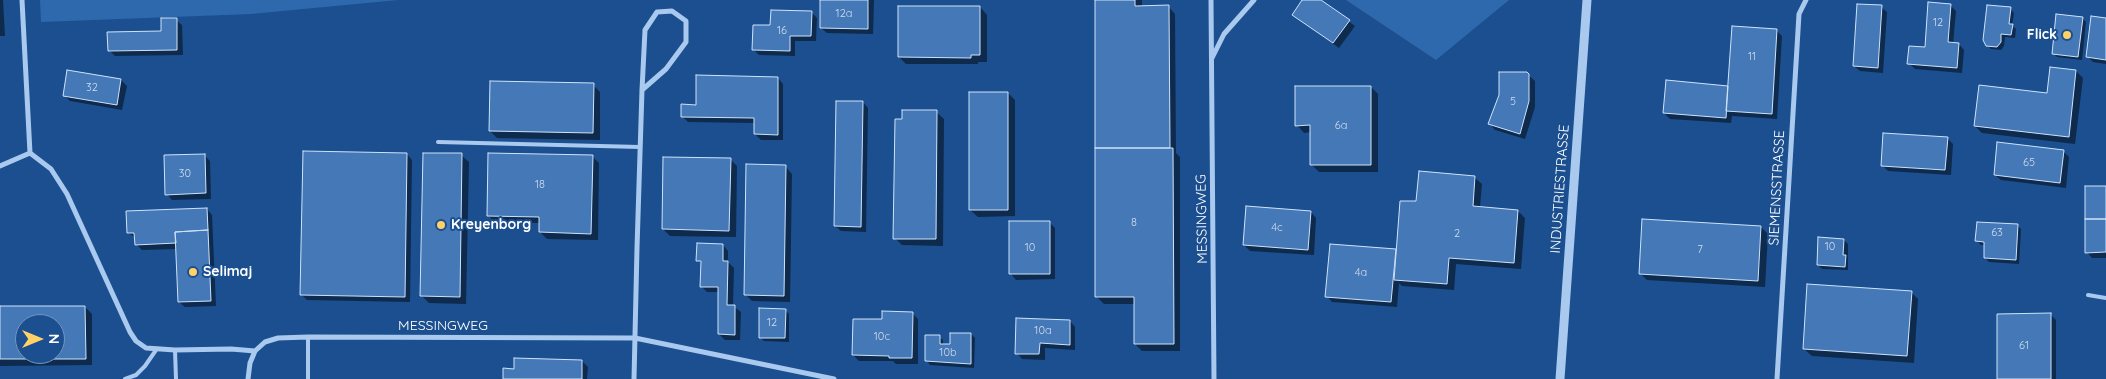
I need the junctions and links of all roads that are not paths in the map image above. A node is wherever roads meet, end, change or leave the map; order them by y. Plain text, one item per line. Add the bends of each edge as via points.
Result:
1 (22, 0) edge
2 (1211, 0) edge
3 (1254, 0) edge
4 (1587, 0) edge
5 (1806, 0) edge
6 (1212, 58) junction
7 (642, 90) junction
8 (438, 142) dead end
9 (640, 147) junction
10 (30, 153) junction
11 (0, 166) edge
12 (2088, 295) dead end
13 (2106, 298) edge
14 (308, 337) junction
15 (635, 338) junction
16 (156, 350) junction
17 (175, 350) junction
18 (255, 352) junction
19 (125, 379) edge
20 (176, 379) edge
21 (248, 379) edge
22 (308, 379) edge
23 (634, 379) edge
24 (834, 379) edge
25 (1214, 379) edge
26 (1560, 379) edge
27 (1777, 379) edge

1 - 10 street
2 - 6 street, MESSINGWEG
3 - 6 street, MESSINGWEG via 1224,34
4 - 26 street, INDUSTRIESTRASSE
5 - 27 street, SIEMENSSTRASSE via 1799,14
6 - 25 street, MESSINGWEG
7 - 7 street via 666,69 686,42 686,21 672,10 657,12 645,30
7 - 9 street
8 - 9 lane
9 - 15 street
10 - 11 street
10 - 16 street via 51,169 67,194 133,336 146,348
12 - 13 lane
14 - 15 street, MESSINGWEG
14 - 18 street, MESSINGWEG via 278,338 265,342
14 - 22 lane
15 - 23 street
15 - 24 street, MESSINGWEG
16 - 17 street
16 - 19 lane via 136,375
17 - 18 street
17 - 20 lane
18 - 21 street

